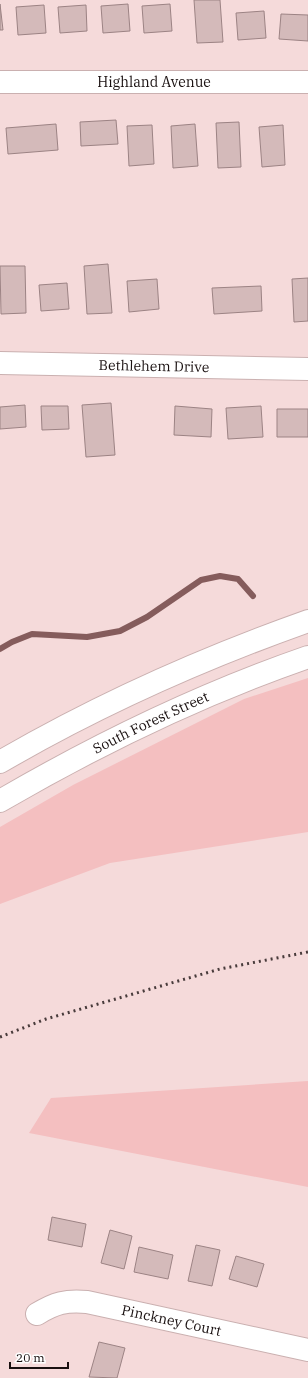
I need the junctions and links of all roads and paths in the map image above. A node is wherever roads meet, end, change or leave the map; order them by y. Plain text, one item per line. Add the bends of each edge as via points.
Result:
1 (0, 82) edge
2 (308, 82) edge
3 (0, 363) edge
4 (308, 368) edge
5 (308, 621) edge
6 (308, 657) edge
7 (0, 762) edge
8 (0, 801) edge
9 (37, 1314) dead end
10 (308, 1350) edge

1 - 2 street, Highland Avenue
3 - 4 street, Bethlehem Drive
5 - 7 street via 192,666 122,698
6 - 8 street, South Forest Street via 205,696 129,731
9 - 10 street, Pinckney Court via 60,1302 86,1302

